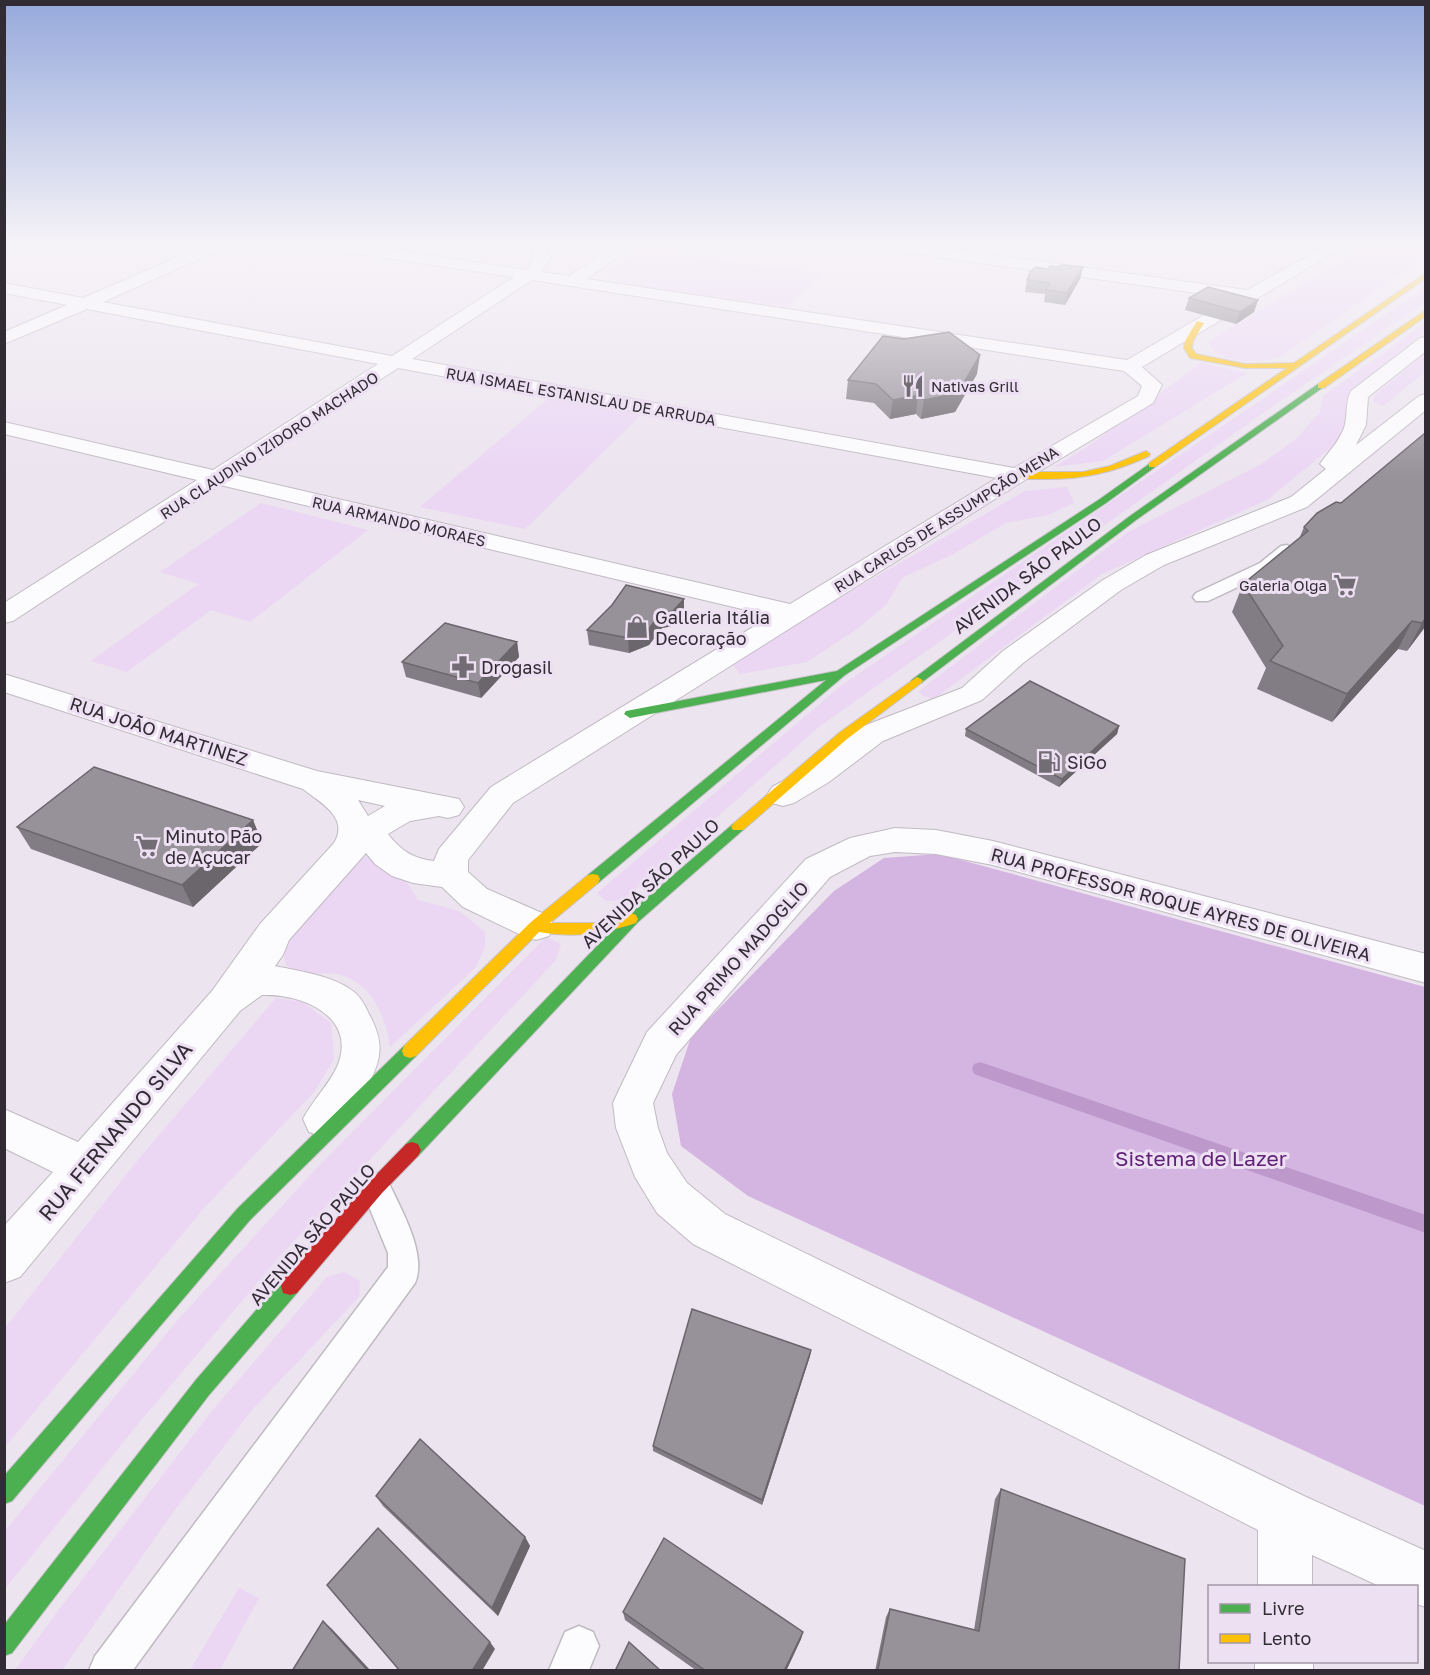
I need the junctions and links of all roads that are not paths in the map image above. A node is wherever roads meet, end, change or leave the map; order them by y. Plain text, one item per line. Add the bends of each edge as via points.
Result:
1 (45, 321) edge
2 (181, 321) edge
3 (458, 321) edge
4 (836, 321) edge
5 (1203, 321) edge
6 (1360, 321) edge
7 (1412, 321) edge
8 (1200, 323) junction
9 (4, 339) edge
10 (1425, 342) edge
11 (395, 362) junction
12 (1299, 365) junction
13 (1130, 366) junction
14 (1425, 378) edge
15 (1425, 400) edge
16 (1212, 422) junction
17 (4, 428) edge
18 (1383, 434) junction
19 (1017, 475) junction
20 (218, 478) junction
21 (1299, 502) junction
22 (1300, 540) edge
23 (1202, 597) dead end
24 (793, 614) junction
25 (4, 615) edge
26 (842, 673) junction
27 (4, 682) edge
28 (630, 714) junction
29 (314, 781) junction
30 (502, 795) junction
31 (448, 807) junction
32 (755, 811) junction
33 (358, 842) junction
34 (936, 842) joint
35 (452, 876) junction
36 (633, 918) junction
37 (536, 926) junction
38 (273, 934) junction
39 (1425, 969) edge
40 (280, 981) junction
41 (225, 1002) junction
42 (4, 1127) edge
43 (84, 1166) junction
44 (376, 1187) junction
45 (244, 1214) junction
46 (4, 1261) edge
47 (4, 1493) edge
48 (1285, 1515) junction
49 (1425, 1580) edge
50 (1285, 1585) edge
51 (4, 1645) edge
52 (109, 1671) edge

1 - 9 street
2 - 11 street, RUA ISMAEL ESTANISLAU DE ARRUDA
3 - 11 street, RUA CLAUDINO IZIDORO MACHADO
4 - 13 street
5 - 8 street
6 - 12 main road, AVENIDA SÃO PAULO
7 - 32 main road, AVENIDA SÃO PAULO via 1124,525 843,735
8 - 12 main road via 1189,341 1193,356 1239,367
8 - 13 street
10 - 21 street via 1358,395 1359,418 1347,446
11 - 19 street, RUA ISMAEL ESTANISLAU DE ARRUDA
11 - 20 street, RUA CLAUDINO IZIDORO MACHADO
12 - 16 main road, AVENIDA SÃO PAULO
13 - 19 street, RUA CARLOS DE ASSUMPÇÃO MENA via 1152,385 1146,399
14 - 18 street via 1384,414 1377,426
15 - 18 street
16 - 19 main road via 1115,469 1088,475
16 - 26 main road, AVENIDA SÃO PAULO via 1103,501
17 - 20 street, RUA ARMANDO MORAES
18 - 21 street
19 - 24 street, RUA CARLOS DE ASSUMPÇÃO MENA
20 - 24 street, RUA ARMANDO MORAES
20 - 25 street, RUA CLAUDINO IZIDORO MACHADO
21 - 32 street via 1163,557 1120,580 1013,657 972,694 872,734 818,775
22 - 23 lane via 1266,567
24 - 28 street, RUA CARLOS DE ASSUMPÇÃO MENA
26 - 28 main road
26 - 37 main road, AVENIDA SÃO PAULO
27 - 29 street, RUA JOÃO MARTINEZ
28 - 30 street, RUA CARLOS DE ASSUMPÇÃO MENA
29 - 31 street, RUA JOÃO MARTINEZ
29 - 33 street, RUA JOÃO MARTINEZ via 344,803
30 - 31 street
30 - 35 street via 451,858
31 - 33 street, RUA FERNANDO SILVA via 403,810
32 - 36 main road, AVENIDA SÃO PAULO
33 - 35 street via 383,853 401,867
33 - 38 street, RUA FERNANDO SILVA
34 - 39 street, RUA PROFESSOR ROQUE AYRES DE OLIVEIRA via 993,853
34 - 48 street, RUA PRIMO MADOGLIO via 895,840 862,846 818,868 708,991 661,1044 633,1104 650,1163 672,1198 709,1229
35 - 37 street via 475,898
36 - 37 main road via 607,929 581,933
36 - 44 main road, AVENIDA SÃO PAULO
37 - 45 main road, AVENIDA SÃO PAULO
38 - 40 street, RUA FERNANDO SILVA via 261,964
38 - 41 street, RUA FERNANDO SILVA
40 - 41 street, RUA FERNANDO SILVA via 261,979
40 - 45 street via 336,999 354,1018 362,1049 348,1087
41 - 43 street, RUA FERNANDO SILVA
42 - 43 street
43 - 46 street, RUA FERNANDO SILVA
44 - 51 main road, AVENIDA SÃO PAULO via 202,1388
44 - 52 lane via 403,1253 404,1272
45 - 47 main road, AVENIDA SÃO PAULO
48 - 49 street, RUA PRIMO MADOGLIO
48 - 50 street

